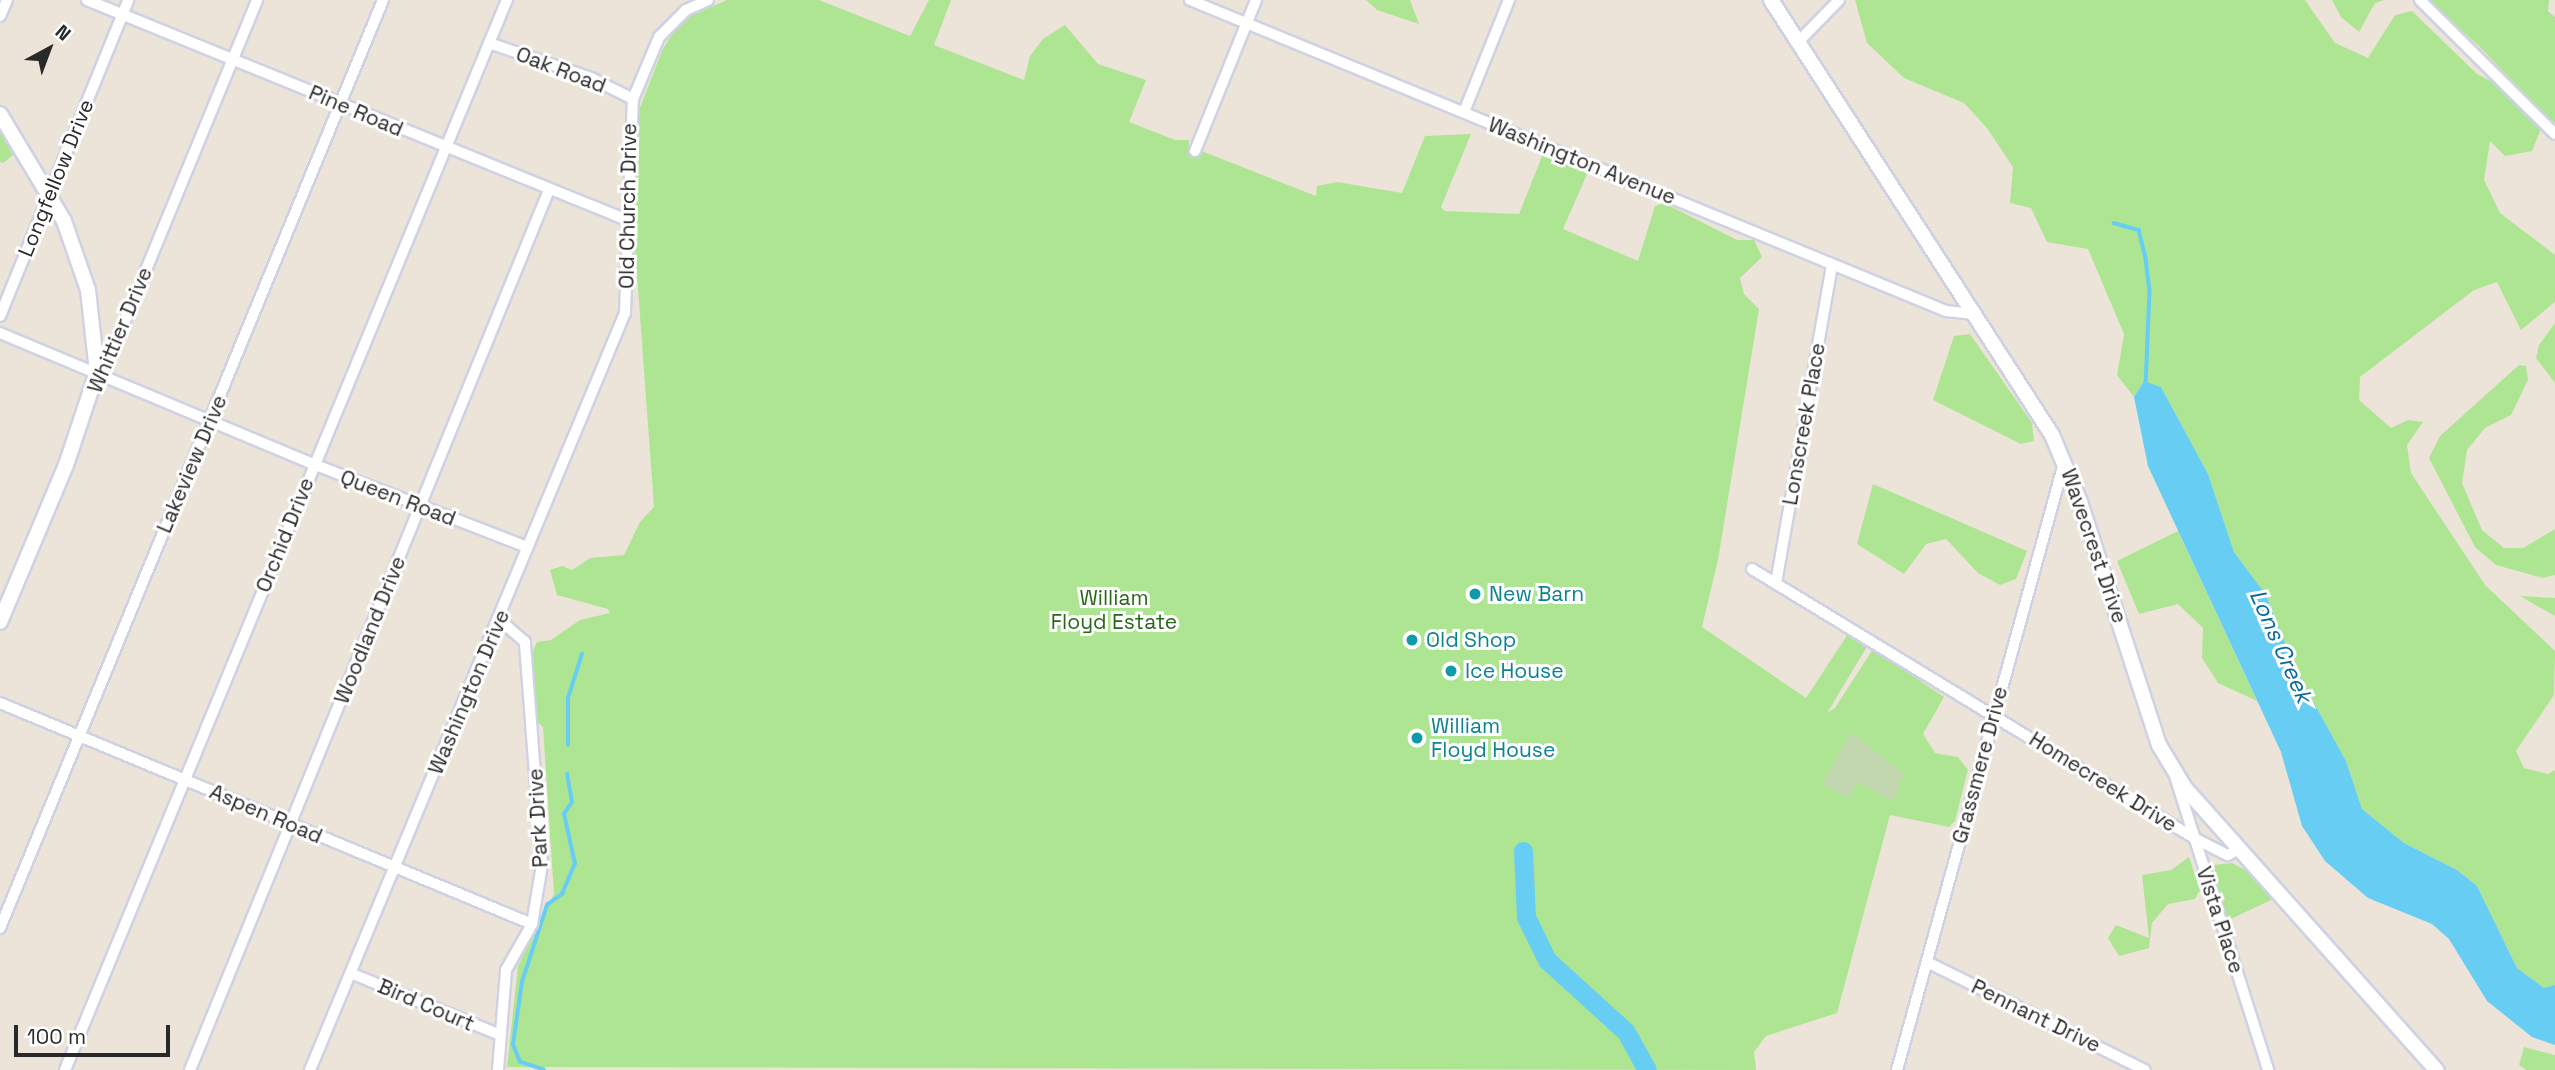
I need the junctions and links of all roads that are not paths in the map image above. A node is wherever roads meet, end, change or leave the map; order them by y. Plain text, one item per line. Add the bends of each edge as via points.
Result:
1 (7, 0) edge
2 (87, 0) edge
3 (128, 0) edge
4 (257, 0) edge
5 (383, 0) edge
6 (507, 0) edge
7 (1190, 0) edge
8 (1256, 0) edge
9 (1509, 0) edge
10 (1771, 0) edge
11 (1839, 0) edge
12 (2420, 0) edge
13 (699, 1) edge
14 (0, 16) edge
15 (122, 16) junction
16 (1246, 23) junction
17 (1798, 41) junction
18 (489, 43) junction
19 (231, 59) junction
20 (633, 99) junction
21 (341, 104) junction
22 (1464, 112) junction
23 (0, 114) edge
24 (2555, 134) edge
25 (445, 148) junction
26 (1195, 151) dead end
27 (549, 190) junction
28 (50, 194) junction
29 (627, 220) junction
30 (1832, 265) junction
31 (625, 313) joint
32 (1975, 314) junction
33 (0, 316) edge
34 (0, 333) edge
35 (97, 373) junction
36 (210, 421) junction
37 (2065, 460) junction
38 (313, 464) junction
39 (419, 507) junction
40 (527, 547) junction
41 (1752, 569) dead end
42 (1776, 583) junction
43 (500, 620) junction
44 (0, 622) edge
45 (0, 703) edge
46 (1993, 715) junction
47 (79, 736) junction
48 (2174, 769) junction
49 (185, 780) junction
50 (291, 824) junction
51 (2194, 838) junction
52 (2240, 848) junction
53 (395, 868) junction
54 (532, 924) junction
55 (0, 928) edge
56 (1927, 962) junction
57 (353, 974) junction
58 (500, 1035) junction
59 (1895, 1069) edge
60 (65, 1070) edge
61 (190, 1070) edge
62 (310, 1070) edge
63 (498, 1070) edge
64 (2145, 1070) edge
65 (2268, 1070) edge
66 (2435, 1070) edge

1 - 14 street
2 - 15 street, Pine Road
3 - 15 street, Longfellow Drive
4 - 19 street, Whittier Drive
5 - 21 street, Lakeview Drive
6 - 18 street, Orchid Drive
7 - 16 street, Washington Avenue
8 - 16 street
9 - 22 street
10 - 17 street, Wavecrest Drive
11 - 17 street
12 - 24 street
13 - 20 street, Old Church Drive via 659,37
15 - 19 street, Pine Road
15 - 28 street, Longfellow Drive
16 - 22 street, Washington Avenue
16 - 26 street
17 - 32 street, Wavecrest Drive
18 - 20 street, Oak Road via 591,78
18 - 25 street, Orchid Drive
19 - 21 street, Pine Road
19 - 35 street, Whittier Drive via 108,362
20 - 29 street, Old Church Drive
21 - 25 street, Pine Road
21 - 36 street, Lakeview Drive
22 - 30 street, Washington Avenue
23 - 28 street
25 - 27 street, Pine Road
25 - 38 street, Orchid Drive
27 - 29 street, Pine Road
27 - 39 street, Woodland Drive
28 - 33 street, Longfellow Drive
28 - 35 street via 88,290
29 - 31 street, Old Church Drive
30 - 32 street, Washington Avenue via 1946,311
30 - 42 street, Lonscreek Place
31 - 40 street, Washington Drive
32 - 37 street, Wavecrest Drive via 2039,411
34 - 35 street, Queen Road
35 - 36 street, Queen Road
35 - 44 street, Whittier Drive via 66,465
36 - 38 street, Queen Road
36 - 47 street, Lakeview Drive
37 - 46 street, Grassmere Drive
37 - 48 street, Wavecrest Drive via 2159,745
38 - 39 street, Queen Road
38 - 49 street, Orchid Drive
39 - 40 street, Queen Road
39 - 50 street, Woodland Drive
40 - 43 street, Washington Drive
41 - 42 street, Homecreek Drive
42 - 46 street, Homecreek Drive
43 - 53 street, Washington Drive
43 - 54 street, Park Drive via 525,642 542,865
45 - 47 street, Aspen Road
46 - 51 street, Homecreek Drive
46 - 56 street, Grassmere Drive
47 - 49 street, Aspen Road
47 - 55 street, Lakeview Drive
48 - 51 street, Vista Place
48 - 52 street, Wavecrest Drive
49 - 50 street, Aspen Road
49 - 60 street, Orchid Drive
50 - 53 street, Aspen Road
50 - 61 street, Woodland Drive
51 - 52 street, Homecreek Drive via 2228,855
51 - 65 street, Vista Place
52 - 66 street, Wavecrest Drive
53 - 54 street, Aspen Road
53 - 57 street, Washington Drive
54 - 58 street, Park Drive via 506,970
56 - 59 street, Grassmere Drive
56 - 64 street, Pennant Drive
57 - 58 street, Bird Court
57 - 62 street, Washington Drive
58 - 63 street, Park Drive

